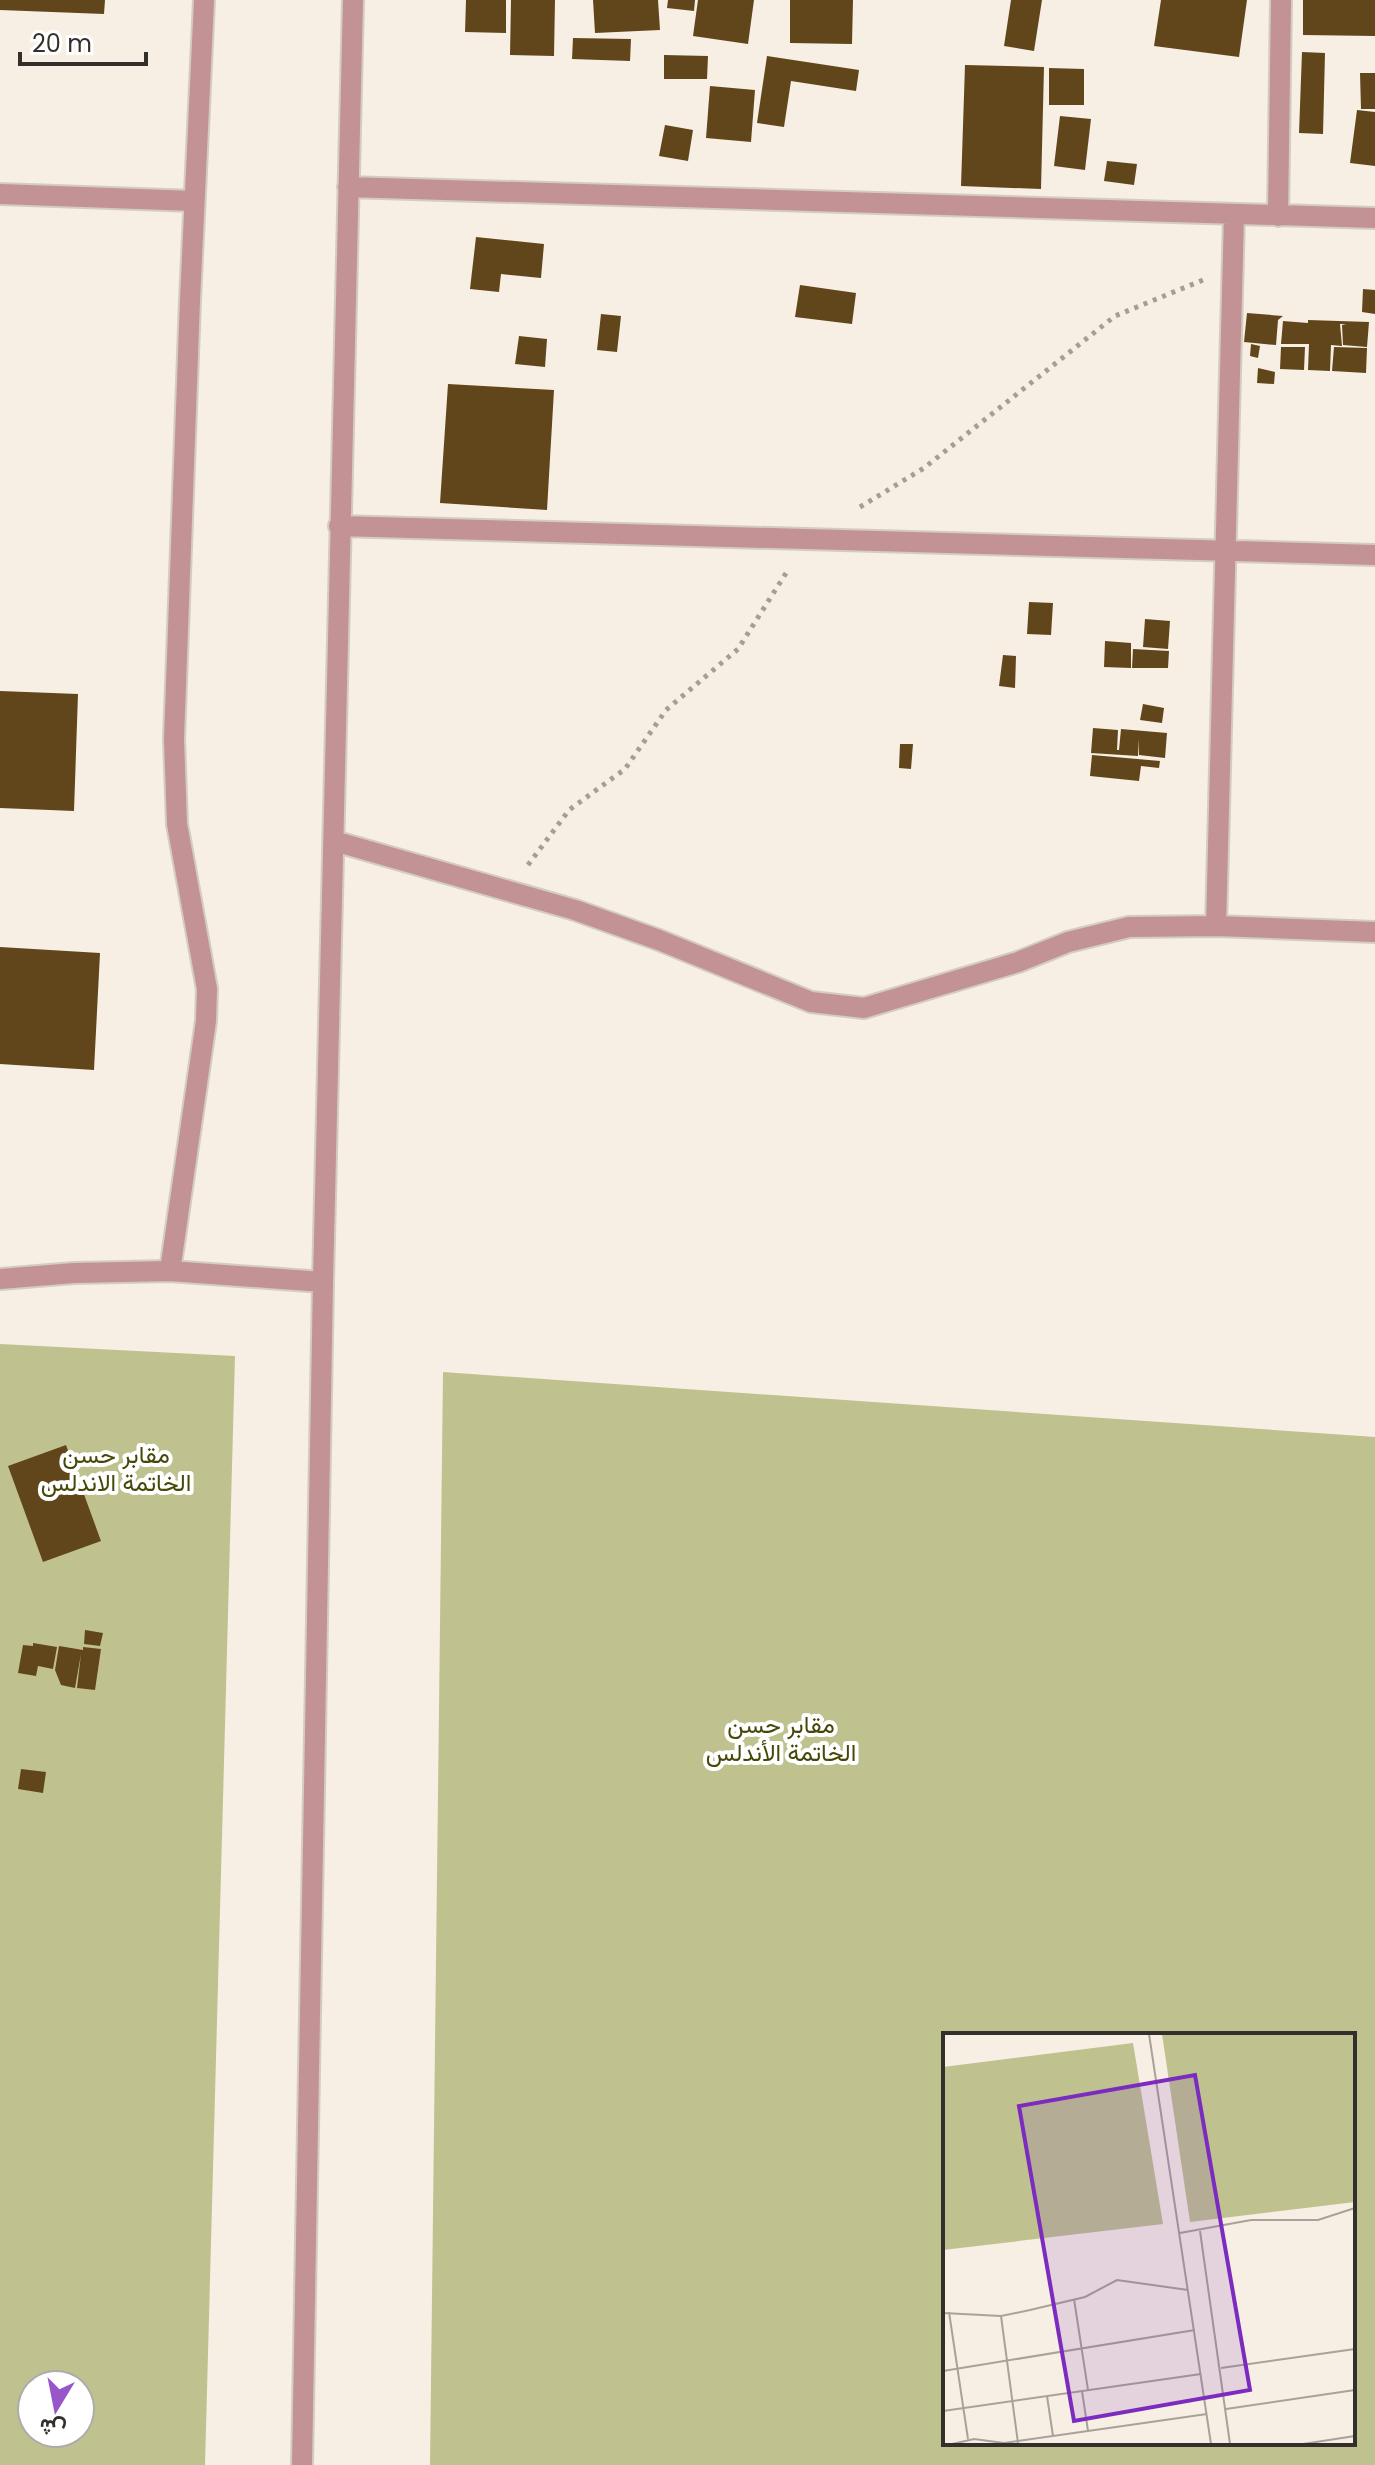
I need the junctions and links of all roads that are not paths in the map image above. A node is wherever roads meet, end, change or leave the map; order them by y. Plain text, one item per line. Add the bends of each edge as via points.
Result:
1 (204, 0) edge
2 (353, 0) edge
3 (1281, 0) edge
4 (348, 187) junction
5 (0, 194) edge
6 (194, 201) junction
7 (1234, 214) junction
8 (1278, 216) junction
9 (1375, 218) edge
10 (339, 526) junction
11 (1227, 552) junction
12 (1375, 555) edge
13 (334, 841) junction
14 (1216, 926) junction
15 (1375, 932) edge
16 (170, 1271) junction
17 (0, 1279) edge
18 (323, 1282) junction
19 (302, 2465) edge

1 - 6 street
2 - 4 street
3 - 8 street
4 - 7 street
4 - 10 street
5 - 6 street
6 - 16 street via 174,739 177,824 207,989
7 - 8 street
7 - 11 street
8 - 9 street
10 - 11 street
10 - 13 street
11 - 12 street
11 - 14 street
13 - 14 street via 575,910 811,1002 864,1008 1129,927
13 - 18 street
14 - 15 street
16 - 17 street
16 - 18 street
18 - 19 street

